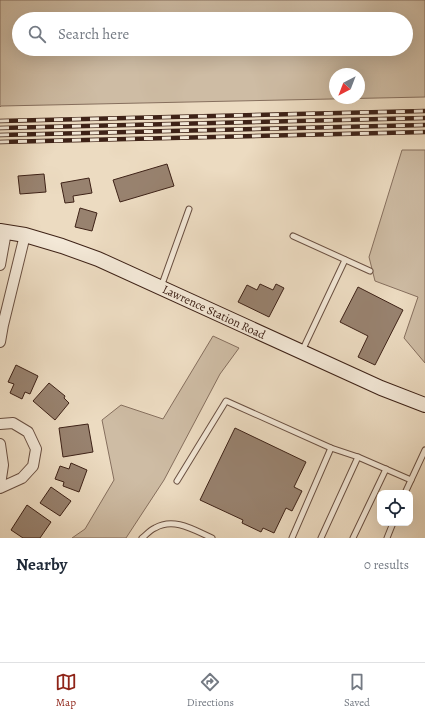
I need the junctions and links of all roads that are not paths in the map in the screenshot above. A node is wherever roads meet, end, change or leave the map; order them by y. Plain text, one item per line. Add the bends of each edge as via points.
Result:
1 (189, 209) dead end
2 (3, 232) edge
3 (25, 236) junction
4 (293, 236) dead end
5 (345, 260) junction
6 (0, 265) edge
7 (370, 271) dead end
8 (160, 288) junction
9 (3, 316) edge
10 (0, 342) edge
11 (301, 352) junction
12 (425, 406) edge
13 (0, 424) edge
14 (0, 444) edge
15 (330, 448) junction
16 (425, 450) edge
17 (358, 457) junction
18 (386, 469) junction
19 (411, 480) junction
20 (177, 481) dead end
21 (0, 487) edge
22 (407, 490) edge
23 (392, 526) edge
24 (142, 538) edge
25 (212, 538) edge
26 (292, 538) edge
27 (321, 538) edge
28 (353, 538) edge
29 (387, 538) edge

1 - 8 lane
2 - 3 main road, Lawrence Station Road
2 - 6 street
3 - 8 main road, Lawrence Station Road via 98,259
3 - 9 street
4 - 5 lane
5 - 7 lane
5 - 11 lane
8 - 11 main road, Lawrence Station Road
9 - 10 street
11 - 12 main road, Lawrence Station Road
13 - 21 street via 13,423 28,432 36,449 33,466 22,478
14 - 21 street via 3,465
15 - 17 lane
15 - 20 lane via 226,402
15 - 26 lane
16 - 19 lane
17 - 18 lane
17 - 27 lane
18 - 19 lane
18 - 28 lane
19 - 22 lane
23 - 29 lane
24 - 25 lane via 154,528 171,523 189,527

